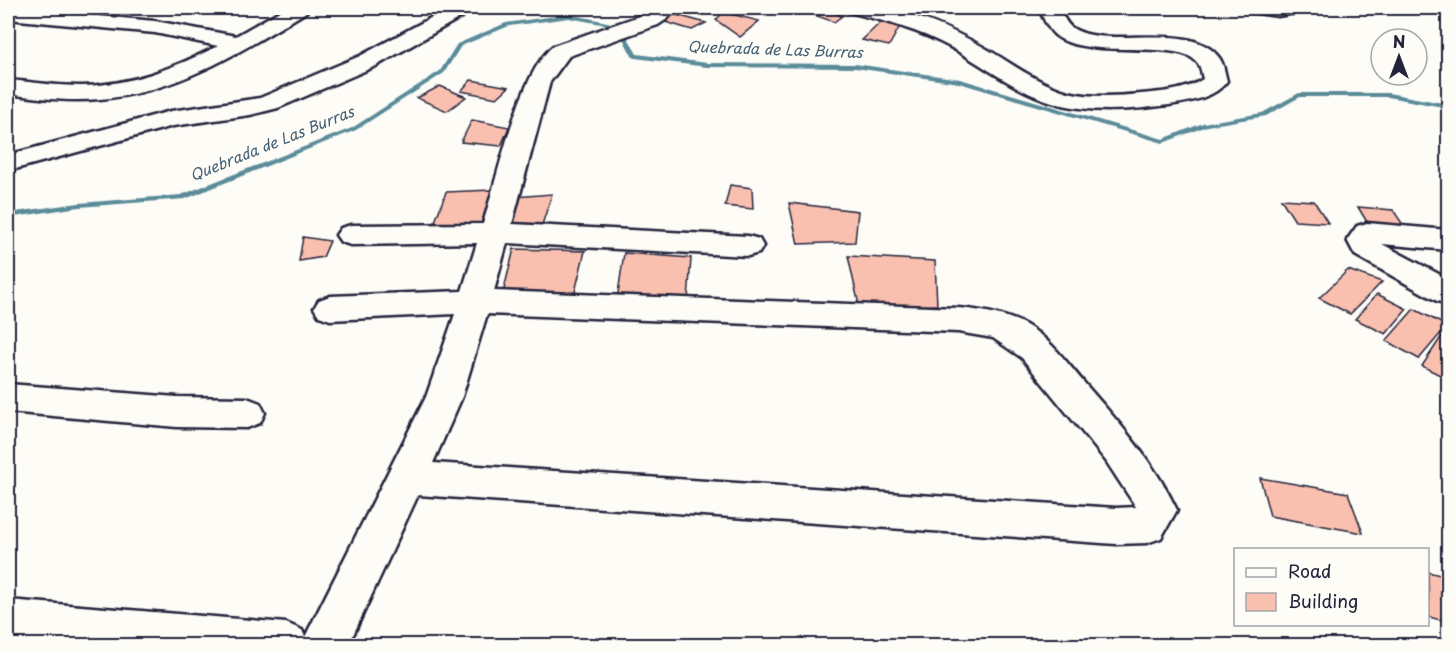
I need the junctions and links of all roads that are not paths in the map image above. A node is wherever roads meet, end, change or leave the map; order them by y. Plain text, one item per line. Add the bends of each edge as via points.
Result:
1 (299, 8) edge
2 (463, 8) edge
3 (667, 8) edge
4 (856, 8) edge
5 (1048, 8) edge
6 (1257, 8) edge
7 (1295, 8) edge
8 (8, 13) edge
9 (238, 43) junction
10 (8, 87) edge
11 (8, 163) edge
12 (494, 233) junction
13 (351, 236) dead end
14 (1449, 240) edge
15 (748, 246) dead end
16 (1449, 293) edge
17 (475, 302) junction
18 (330, 308) dead end
19 (8, 398) edge
20 (247, 413) dead end
21 (407, 478) junction
22 (8, 622) edge
23 (286, 645) edge
24 (324, 645) edge

1 - 9 street
2 - 11 street via 368,61 269,103 171,119
3 - 12 street via 660,15 555,56 538,82
4 - 5 street via 945,36 1027,83 1061,97 1132,102 1181,96 1206,89 1215,81 1211,64 1194,51 1156,42 1085,41 1062,31
6 - 7 street
8 - 9 street via 155,27
9 - 10 street via 139,87 80,93
12 - 13 street
12 - 15 street
12 - 17 street
14 - 16 street via 1367,233 1362,240 1366,248
17 - 18 street
17 - 21 street via 444,397
17 - 21 street via 993,324 1020,337 1056,373 1131,463 1157,510 1148,525 1116,526
19 - 20 street via 177,412
21 - 24 street
22 - 23 street

